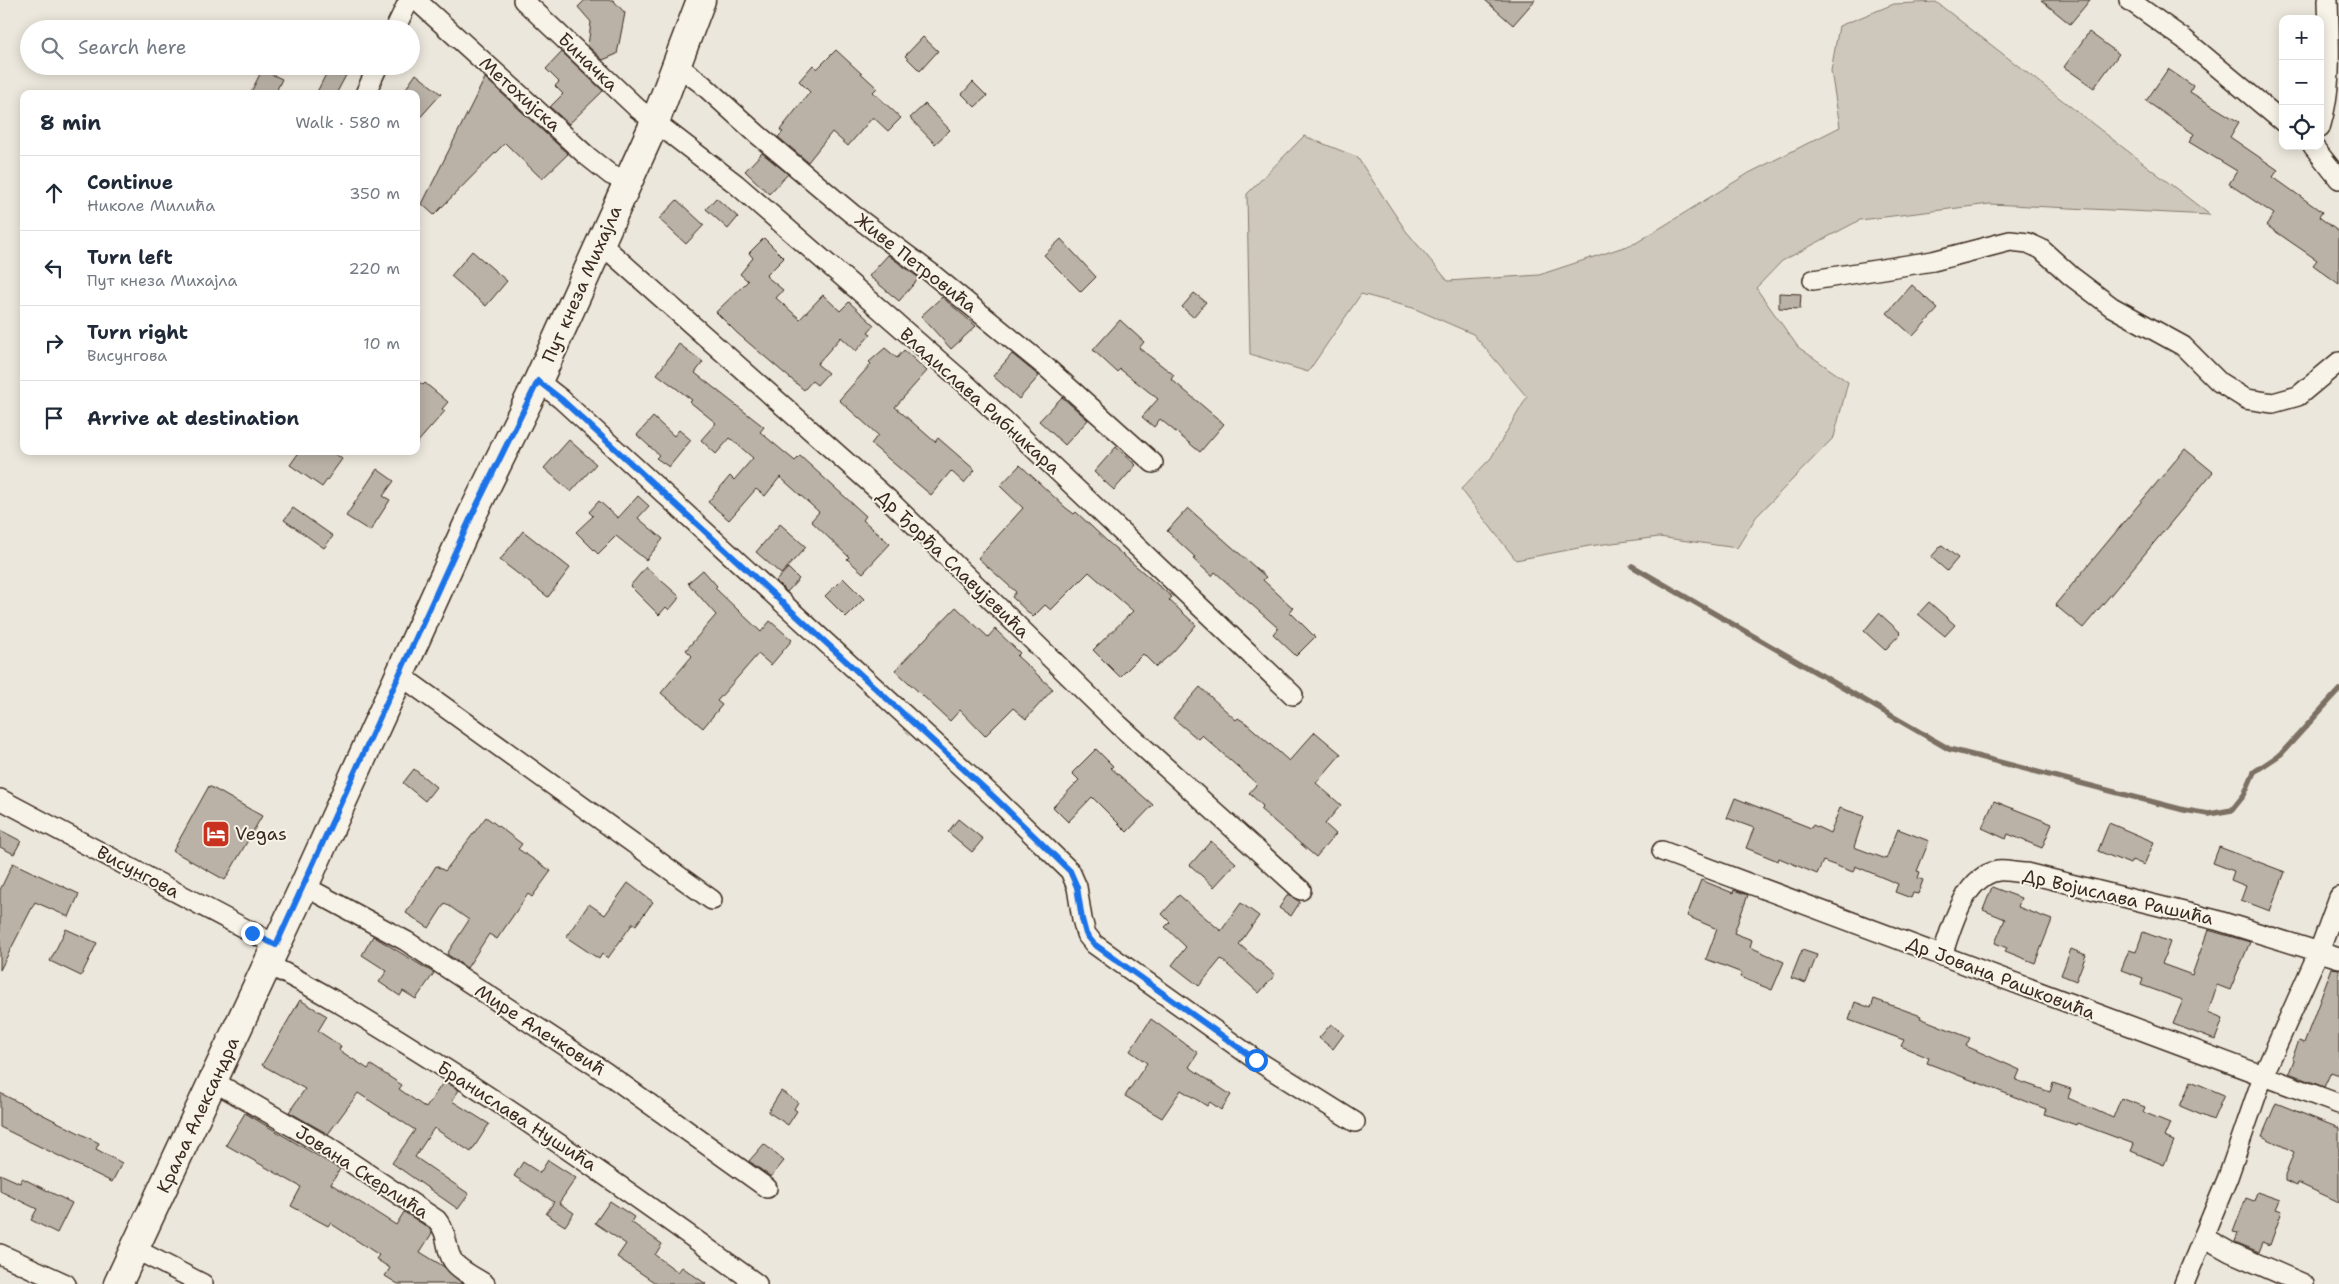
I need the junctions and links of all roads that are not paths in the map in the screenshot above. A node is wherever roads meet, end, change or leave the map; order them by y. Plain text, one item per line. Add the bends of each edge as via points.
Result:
1 (409, 0) edge
2 (416, 0) edge
3 (523, 0) edge
4 (700, 0) edge
5 (2129, 0) edge
6 (2328, 0) edge
7 (400, 20) edge
8 (677, 64) junction
9 (374, 75) edge
10 (367, 90) edge
11 (2324, 112) edge
12 (2279, 119) edge
13 (655, 122) junction
14 (2316, 150) edge
15 (2339, 179) edge
16 (628, 181) junction
17 (600, 243) junction
18 (1813, 280) dead end
19 (2339, 362) edge
20 (538, 381) junction
21 (1153, 463) dead end
22 (400, 675) junction
23 (1293, 695) dead end
24 (0, 799) edge
25 (1662, 852) dead end
26 (304, 886) junction
27 (1301, 890) dead end
28 (2339, 897) edge
29 (712, 900) dead end
30 (2319, 951) junction
31 (272, 954) junction
32 (1942, 956) junction
33 (2339, 958) edge
34 (2263, 1076) junction
35 (214, 1081) junction
36 (2339, 1104) edge
37 (1355, 1122) dead end
38 (767, 1188) dead end
39 (2204, 1237) junction
40 (135, 1249) junction
41 (0, 1254) edge
42 (66, 1284) edge
43 (118, 1284) edge
44 (203, 1284) edge
45 (485, 1284) edge
46 (757, 1284) edge
47 (2184, 1284) edge
48 (2304, 1284) edge

1 - 7 street
2 - 16 street, Метохијска via 587,156 611,175
3 - 13 street, Биначка
4 - 8 main road, Пут кнеза Михајла
5 - 12 street via 2184,39
6 - 11 street via 2330,62
8 - 13 main road, Пут кнеза Михајла
8 - 21 street, Живе Петровића via 851,213 931,273 1047,368
9 - 10 street
13 - 16 main road, Пут кнеза Михајла
13 - 23 street, Владислава Рибникара via 736,184 967,385
14 - 15 street
16 - 17 main road, Пут кнеза Михајла
17 - 20 main road, Пут кнеза Михајла
17 - 27 street, Др Ђорђа Славујевића via 888,499 1119,725
18 - 19 street via 1933,261 2010,241 2028,242 2112,307 2183,346 2219,382 2246,399 2273,403 2298,396
20 - 22 main road, Пут кнеза Михајла via 472,515
20 - 37 street via 996,799 1070,871 1077,887 1084,926 1094,944 1256,1060
22 - 26 main road, Пут кнеза Михајла
22 - 29 street
24 - 31 street, Висунгова
25 - 32 street, Др Јована Рашковића
26 - 31 main road, Пут кнеза Михајла
26 - 38 street, Мире Алечковић via 414,946 605,1072
28 - 30 street
30 - 32 street, Др Војислава Рашића via 2206,918 2026,873 1998,871 1981,878 1956,911
30 - 33 street, Др Војислава Рашића
30 - 34 street
31 - 35 main road, Краља Александра
31 - 46 street, Бранислава Нушића via 312,986 498,1101 604,1173
32 - 34 street, Др Јована Рашковића
34 - 36 street, Др Јована Рашковића
34 - 39 street
35 - 40 main road, Краља Александра
35 - 45 street, Јована Скерлића via 326,1146 437,1220 445,1230 454,1262
39 - 47 street
39 - 48 street via 2230,1252
40 - 43 main road, Краља Александра
40 - 44 street
41 - 42 street

